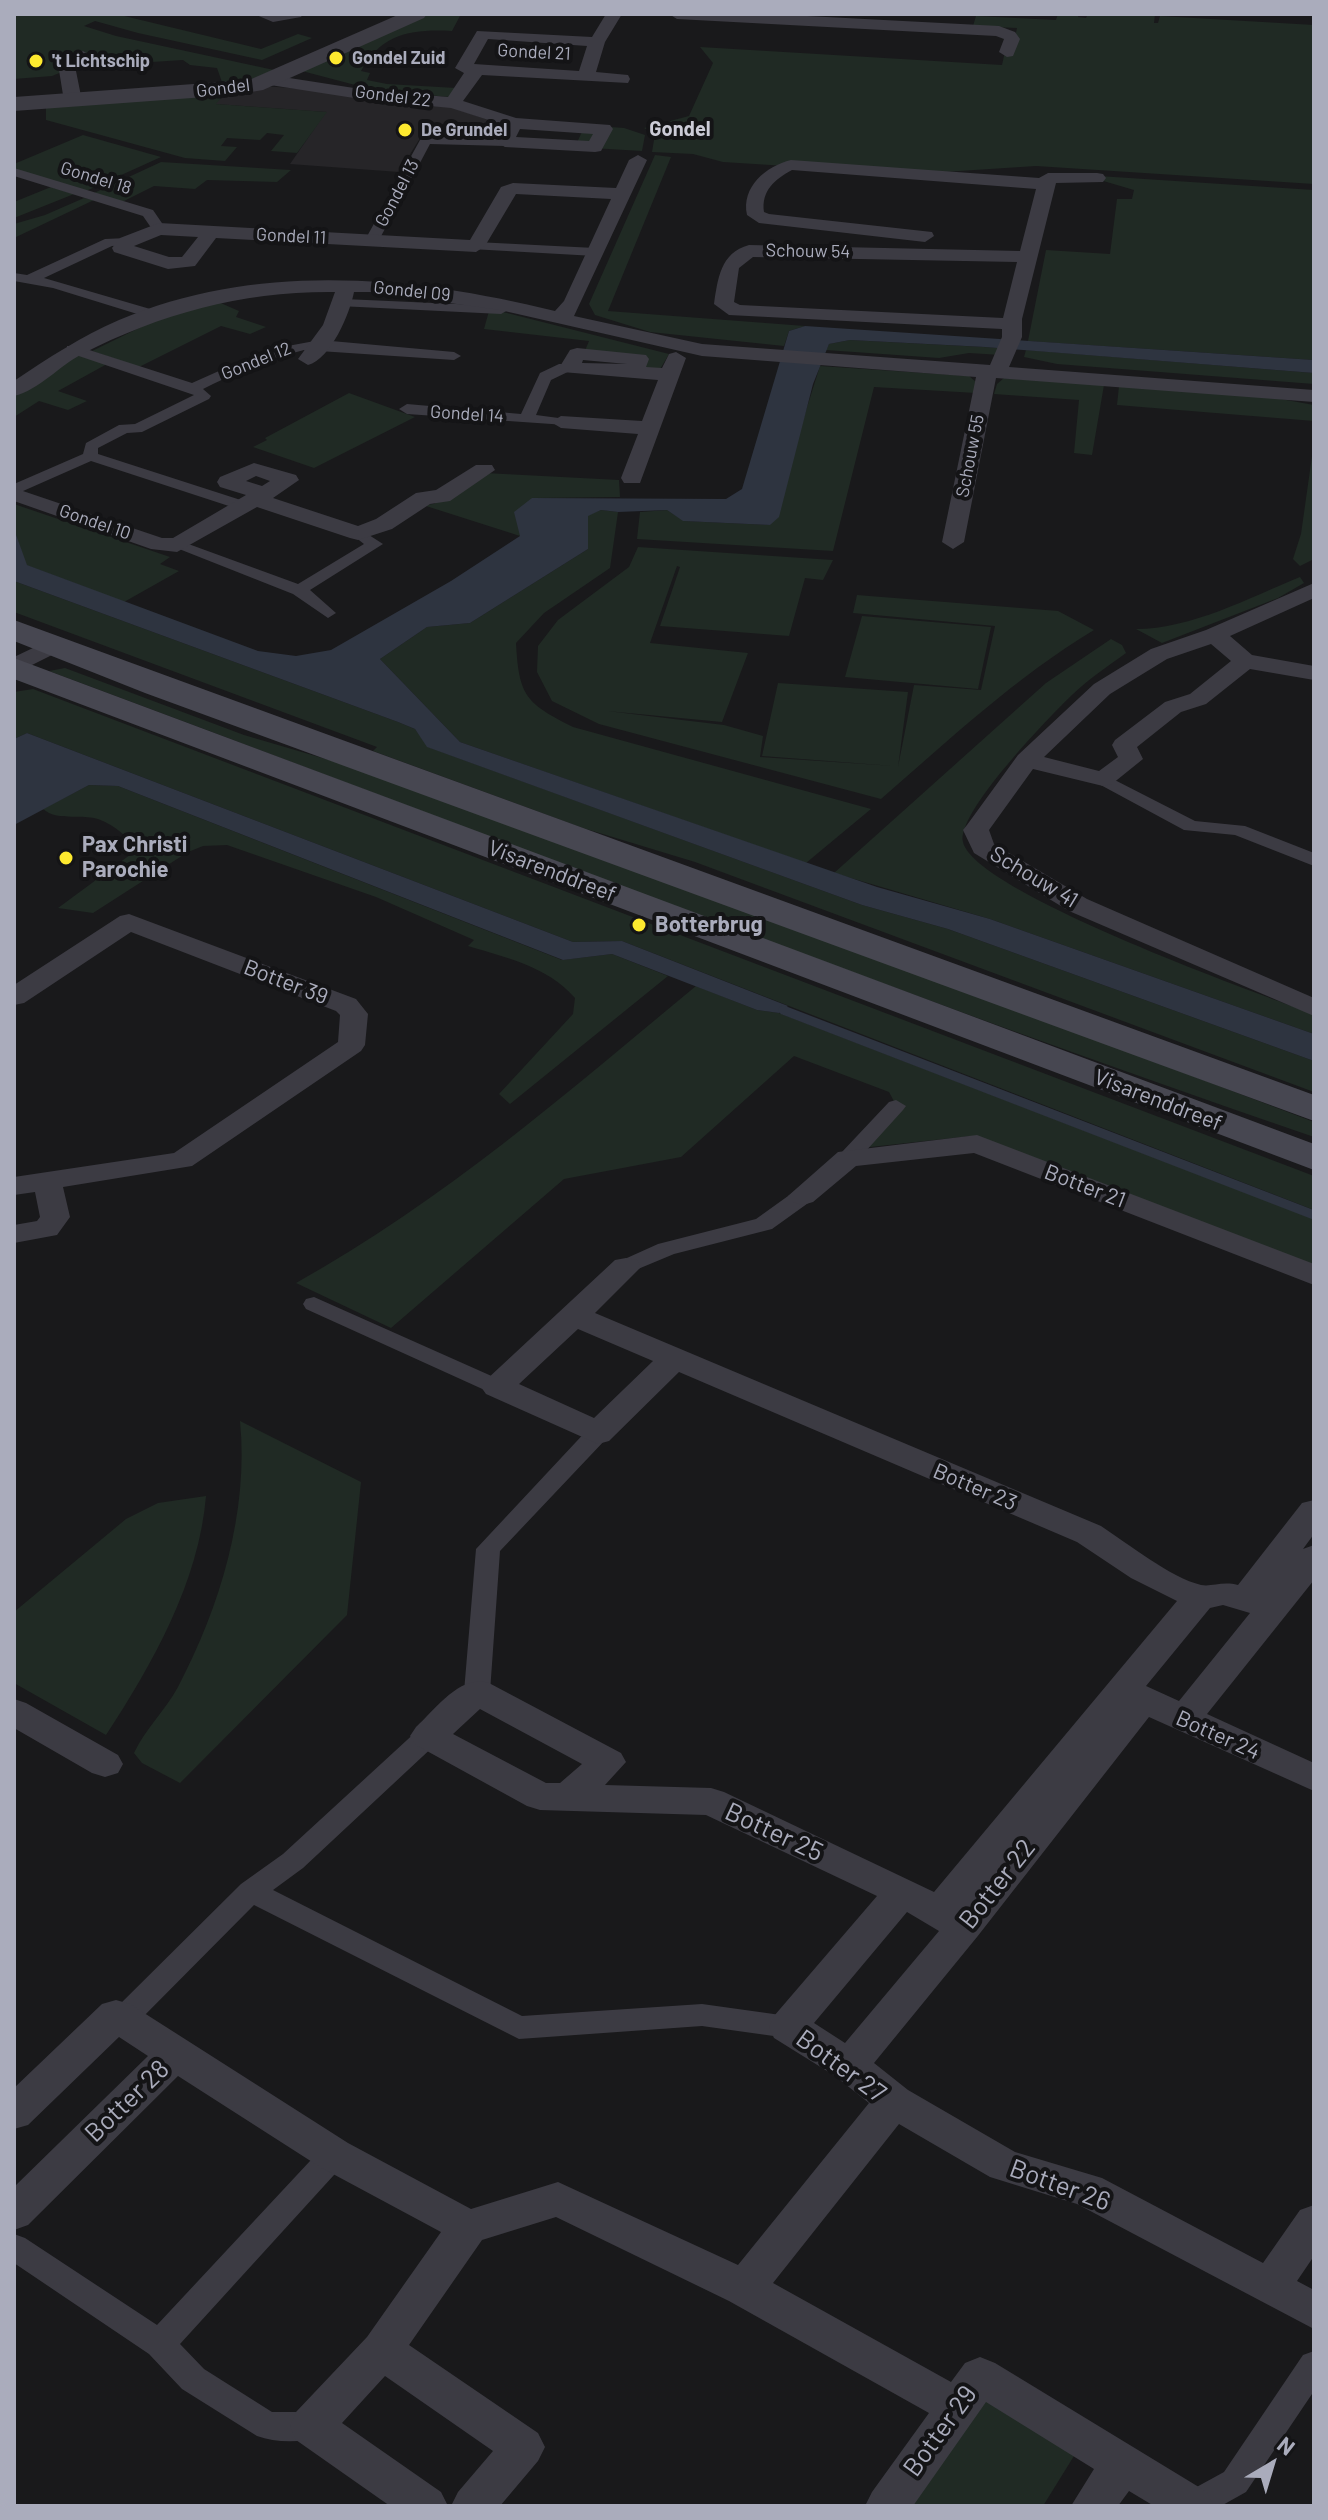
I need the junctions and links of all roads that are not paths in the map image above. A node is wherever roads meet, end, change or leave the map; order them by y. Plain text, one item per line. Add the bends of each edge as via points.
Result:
1 (262, 14) edge
2 (295, 14) edge
3 (417, 14) edge
4 (614, 14) edge
5 (677, 14) edge
6 (792, 18) edge
7 (967, 22) edge
8 (597, 42) junction
9 (1007, 52) dead end
10 (83, 56) dead end
11 (479, 70) junction
12 (586, 76) junction
13 (622, 79) dead end
14 (270, 80) junction
15 (73, 101) junction
16 (453, 103) junction
17 (14, 104) edge
18 (514, 123) junction
19 (426, 140) joint
20 (505, 142) junction
21 (638, 160) dead end
22 (14, 172) edge
23 (1097, 178) dead end
24 (1047, 184) junction
25 (621, 194) junction
26 (159, 229) junction
27 (211, 232) junction
28 (372, 240) junction
29 (127, 242) junction
30 (476, 246) junction
31 (595, 252) junction
32 (1030, 252) junction
33 (208, 275) junction
34 (20, 279) edge
35 (345, 294) junction
36 (501, 310) dead end
37 (152, 314) junction
38 (558, 318) junction
39 (685, 347) junction
40 (72, 349) junction
41 (316, 350) junction
42 (1003, 351) junction
43 (577, 353) joint
44 (454, 356) dead end
45 (14, 364) edge
46 (38, 371) junction
47 (668, 375) junction
48 (193, 388) junction
49 (14, 390) edge
50 (1314, 396) edge
51 (181, 407) joint
52 (407, 409) dead end
53 (527, 418) junction
54 (561, 422) joint
55 (648, 428) junction
56 (90, 456) junction
57 (484, 470) dead end
58 (632, 478) dead end
59 (14, 492) edge
60 (254, 500) junction
61 (358, 533) junction
62 (953, 542) dead end
63 (177, 545) junction
64 (299, 590) junction
65 (1314, 590) edge
66 (328, 613) dead end
67 (14, 630) edge
68 (1214, 635) junction
69 (54, 645) junction
70 (1245, 661) junction
71 (14, 667) edge
72 (1314, 673) edge
73 (1027, 760) junction
74 (1103, 779) junction
75 (1314, 860) edge
76 (14, 997) edge
77 (1314, 1008) edge
78 (896, 1106) dead end
79 (1314, 1109) edge
80 (848, 1158) junction
81 (1314, 1158) edge
82 (47, 1182) junction
83 (14, 1186) edge
84 (803, 1196) joint
85 (14, 1234) edge
86 (626, 1267) joint
87 (1314, 1275) edge
88 (314, 1304) dead end
89 (574, 1316) junction
90 (673, 1360) junction
91 (497, 1387) junction
92 (598, 1433) junction
93 (1314, 1511) edge
94 (1314, 1557) edge
95 (1199, 1598) junction
96 (1260, 1603) junction
97 (477, 1692) junction
98 (1132, 1696) junction
99 (14, 1712) edge
100 (1184, 1719) junction
101 (428, 1736) junction
102 (105, 1764) dead end
103 (1314, 1778) edge
104 (569, 1796) junction
105 (251, 1891) junction
106 (902, 1892) junction
107 (951, 1920) junction
108 (119, 2018) junction
109 (788, 2027) junction
110 (175, 2054) junction
111 (849, 2065) junction
112 (894, 2101) junction
113 (14, 2113) edge
114 (334, 2155) junction
115 (14, 2213) edge
116 (1314, 2222) edge
117 (468, 2227) junction
118 (14, 2247) edge
119 (744, 2288) junction
120 (1270, 2288) junction
121 (1314, 2311) edge
122 (160, 2344) junction
123 (382, 2350) junction
124 (1314, 2365) edge
125 (956, 2406) junction
126 (311, 2426) junction
127 (1124, 2462) junction
128 (426, 2506) edge
129 (473, 2506) edge
130 (887, 2506) edge
131 (1093, 2506) edge
132 (1192, 2506) edge

1 - 2 street
3 - 14 street, Gondel
4 - 8 street, Gondel 21
5 - 6 street
6 - 7 street
7 - 9 street via 1009,35
8 - 11 street, Gondel 21 via 483,34 463,68
8 - 12 street, Gondel 21
10 - 15 street via 66,64
11 - 12 street, Gondel 21
11 - 16 street, Gondel 21
12 - 13 street, Gondel 21
14 - 15 street, Gondel via 233,89
14 - 16 street, Gondel 22
15 - 17 street, Gondel
16 - 18 street, Gondel 22
18 - 20 street
18 - 20 street, Gondel 22 via 604,129 595,147
19 - 20 street, Gondel 22
19 - 28 street, Gondel 13
21 - 25 street
22 - 26 street, Gondel 18 via 148,213
23 - 24 street, Schouw 54 via 1056,176
24 - 32 street
24 - 32 street, Schouw 54 via 807,163 777,168 753,208 766,219
25 - 30 street via 513,188
25 - 31 street
26 - 27 street, Gondel 11
26 - 29 street, Gondel 11
27 - 28 street, Gondel 11
27 - 33 street
28 - 30 street, Gondel 13
29 - 33 street via 121,248
29 - 34 street, Gondel 11 via 110,242
30 - 31 street, Gondel 13
31 - 38 street via 570,309
32 - 42 street
32 - 42 street, Schouw 54 via 749,251 730,266 724,304 736,311
33 - 35 street, Gondel 09
33 - 37 street, Gondel 09
34 - 37 street, Gondel 11 via 55,284
35 - 36 street
35 - 38 street, Gondel 09 via 463,297
35 - 41 street, Gondel 12
37 - 40 street, Gondel 09
38 - 39 street, Gondel 09
39 - 42 street, Gondel 09 via 827,359
39 - 47 street
40 - 46 street, Gondel 09
40 - 48 street, Gondel 12
41 - 44 street, Gondel 12
41 - 48 street, Gondel 12 via 295,345
42 - 50 street
42 - 62 street, Schouw 55
43 - 47 street, Gondel 14 via 634,372
43 - 53 street, Gondel 14 via 547,371
45 - 46 street
46 - 49 street, Gondel 09
47 - 55 street
48 - 51 street, Gondel 12 via 204,396
51 - 56 street, Gondel 10 via 137,429 124,428 91,446
52 - 53 street, Gondel 14
53 - 54 street, Gondel 14
54 - 55 street
55 - 58 street
56 - 59 street, Gondel 10
56 - 60 street
57 - 61 street via 442,496 424,498 384,524
59 - 63 street, Gondel 10 via 159,544
60 - 61 street
60 - 63 street
61 - 64 street via 375,544
63 - 64 street, Gondel 10
64 - 66 street, Gondel 10
65 - 68 street, Schouw 41
67 - 69 main road, Visarenddreef
68 - 70 street
68 - 73 street, Schouw 41 via 1159,654 1102,689
69 - 71 street
69 - 79 main road, Visarenddreef
70 - 72 street
70 - 74 street via 1198,699 1173,707 1124,745 1131,759
71 - 81 main road, Visarenddreef
73 - 74 street
73 - 77 street, Schouw 41 via 976,830 983,848 1078,905
74 - 75 street via 1191,826 1238,830
76 - 82 street, Botter 39 via 129,922 346,1005 354,1014 351,1045 182,1160
78 - 80 street
80 - 84 street
80 - 87 street, Botter 21 via 977,1144
82 - 83 street, Botter 39
82 - 85 street via 55,1217 47,1228
84 - 86 street via 764,1224 666,1249
86 - 89 street
88 - 91 street
89 - 90 street, Botter 23
89 - 91 street
90 - 92 street
90 - 95 street, Botter 23 via 1089,1534
91 - 92 street
92 - 97 street via 488,1549
93 - 96 street
94 - 96 street
95 - 96 street, Botter 23 via 1223,1593
95 - 98 street, Botter 22
96 - 100 street
97 - 101 street
97 - 104 street via 608,1762
98 - 100 street, Botter 24
98 - 107 street, Botter 22
99 - 102 street
100 - 103 street, Botter 24
101 - 104 street, Botter 25 via 540,1796
101 - 105 street via 293,1861
104 - 106 street, Botter 25 via 711,1802
105 - 108 street
105 - 109 street, Botter 27 via 519,2028 702,2015
106 - 107 street, Botter 25
106 - 109 street
107 - 111 street, Botter 22
108 - 110 street
108 - 113 street
109 - 111 street, Botter 27
110 - 114 street, Botter 28
110 - 115 street, Botter 28
111 - 112 street, Botter 27
112 - 119 street, Botter 27
112 - 120 street, Botter 26 via 1004,2165 1088,2190
114 - 117 street, Botter 28
114 - 122 street
116 - 120 street
117 - 119 street via 558,2199
117 - 123 street
118 - 122 street
119 - 125 street
120 - 121 street, Botter 26
122 - 126 street via 193,2379 268,2426
123 - 126 street
123 - 129 street via 523,2447
124 - 132 street, Botter 29 via 1235,2482
125 - 127 street, Botter 29 via 980,2376
125 - 130 street, Botter 29
126 - 128 street
127 - 131 street
127 - 132 street, Botter 29

